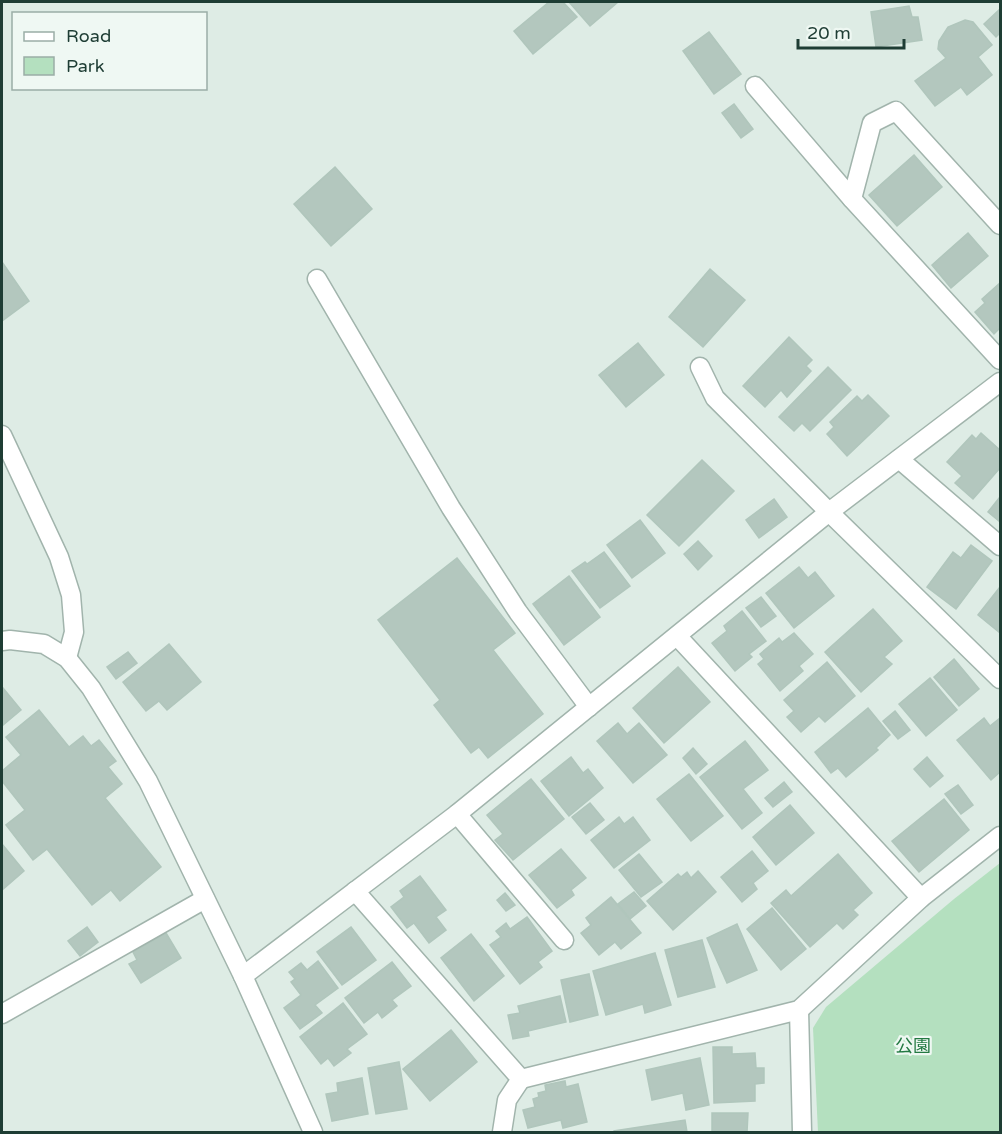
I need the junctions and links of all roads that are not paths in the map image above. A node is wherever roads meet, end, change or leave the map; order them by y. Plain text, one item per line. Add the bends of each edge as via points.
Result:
1 (755, 86) dead end
2 (852, 199) junction
3 (1000, 225) edge
4 (317, 279) dead end
5 (1000, 360) edge
6 (700, 367) dead end
7 (1000, 384) edge
8 (2, 435) edge
9 (899, 459) junction
10 (829, 512) junction
11 (1000, 546) edge
12 (677, 636) junction
13 (2, 641) edge
14 (67, 658) junction
15 (1000, 679) edge
16 (589, 707) junction
17 (457, 814) junction
18 (1000, 836) edge
19 (355, 891) junction
20 (921, 898) junction
21 (205, 899) junction
22 (564, 940) dead end
23 (243, 976) junction
24 (799, 1010) junction
25 (2, 1014) edge
26 (521, 1079) junction
27 (313, 1132) edge
28 (502, 1132) edge
29 (802, 1132) edge

1 - 2 street
2 - 3 street via 872,123 896,111
2 - 5 street
4 - 16 street via 457,518 518,612
6 - 10 street via 715,398
7 - 9 street
8 - 14 street via 59,557 71,595 74,632
9 - 10 street
9 - 11 street
10 - 12 street
10 - 15 street
12 - 16 street
12 - 20 street
13 - 14 street via 44,644
14 - 21 street via 91,688 148,781
16 - 17 street
17 - 19 street
17 - 22 street
18 - 20 street
19 - 23 street
19 - 26 street
20 - 24 street
21 - 23 street
21 - 25 street
23 - 27 street
24 - 26 street
24 - 29 street
26 - 28 street via 507,1100

